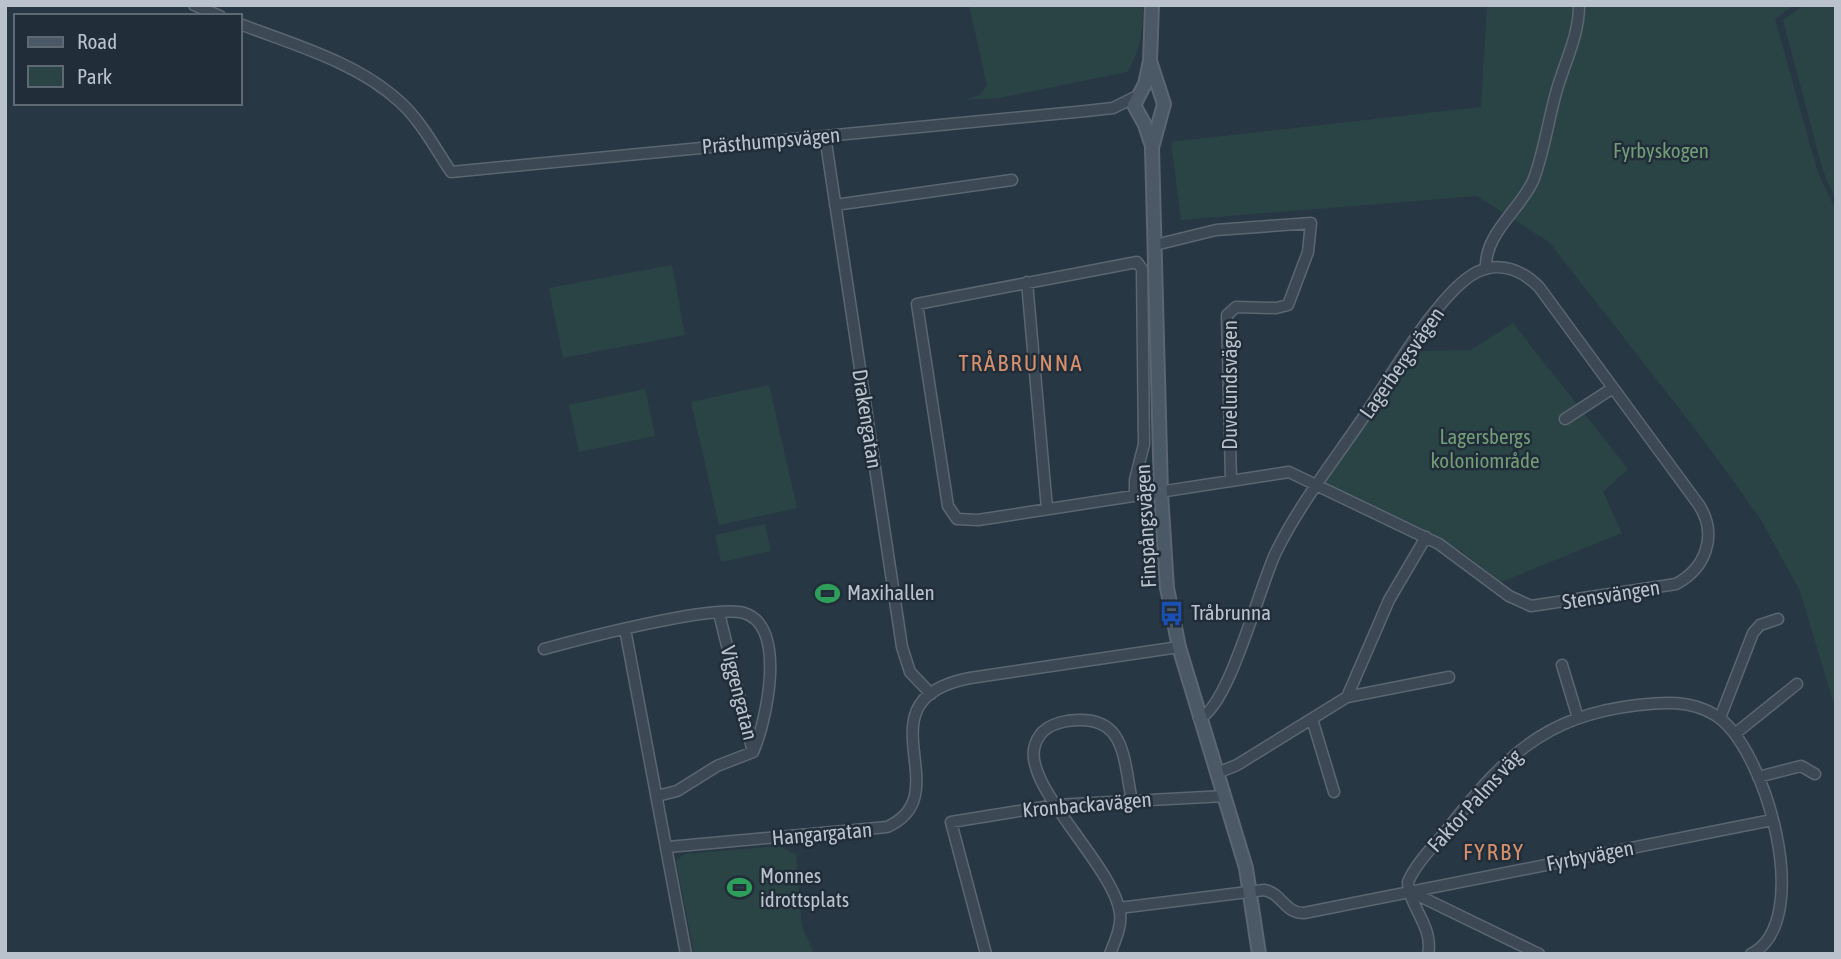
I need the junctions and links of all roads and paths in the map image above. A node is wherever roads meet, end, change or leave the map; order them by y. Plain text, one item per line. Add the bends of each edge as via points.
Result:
1 (194, 5) edge
2 (1152, 5) edge
3 (1578, 5) edge
4 (215, 14) edge
5 (242, 25) edge
6 (1150, 61) junction
7 (1160, 93) junction
8 (1138, 94) junction
9 (1113, 108) junction
10 (1139, 115) junction
11 (1160, 115) junction
12 (825, 136) junction
13 (1152, 148) junction
14 (1012, 180) dead end
15 (835, 205) junction
16 (1155, 245) junction
17 (1486, 269) junction
18 (1027, 282) junction
19 (1613, 388) junction
20 (1564, 419) dead end
21 (1231, 481) junction
22 (1318, 485) junction
23 (1161, 493) junction
24 (1135, 495) junction
25 (1047, 509) junction
26 (1426, 537) junction
27 (719, 613) junction
28 (1778, 619) dead end
29 (625, 629) junction
30 (1179, 647) junction
31 (544, 649) dead end
32 (1562, 665) dead end
33 (1449, 677) dead end
34 (1797, 684) dead end
35 (930, 694) junction
36 (1347, 697) junction
37 (1199, 718) junction
38 (1578, 718) junction
39 (1720, 718) junction
40 (1312, 719) junction
41 (1736, 733) junction
42 (753, 752) junction
43 (1217, 773) junction
44 (1815, 774) dead end
45 (1758, 778) junction
46 (1334, 792) dead end
47 (657, 796) junction
48 (1225, 796) junction
49 (1132, 801) junction
50 (1056, 805) junction
51 (1772, 820) junction
52 (668, 847) junction
53 (1251, 891) junction
54 (1408, 891) junction
55 (1119, 908) junction
56 (686, 954) edge
57 (986, 954) edge
58 (1110, 954) edge
59 (1259, 954) edge
60 (1265, 954) edge
61 (1428, 954) edge
62 (1539, 954) edge
63 (1751, 954) edge

1 - 4 street
2 - 6 main road, Finspångsvägen
3 - 17 street via 1578,27 1533,180 1493,239 1486,253
5 - 12 street, Prästhumpsvägen via 349,67 377,84 401,103 451,172
6 - 7 main road, Finspångsvägen
6 - 8 main road, Finspångsvägen
7 - 8 main road via 1153,89
7 - 11 main road, Finspångsvägen via 1164,104
8 - 9 street, Prästhumpsvägen
8 - 10 main road, Finspångsvägen
9 - 10 street, Prästhumpsvägen
9 - 12 street, Prästhumpsvägen
10 - 11 main road via 1149,120
10 - 13 main road, Finspångsvägen
11 - 13 main road, Finspångsvägen
12 - 15 street, Drakengatan
13 - 16 main road, Finspångsvägen
14 - 15 street
15 - 35 street, Drakengatan via 902,647 910,672
16 - 21 street, Duvelundsvägen via 1216,230 1311,223 1308,252 1288,305 1236,307 1227,315
16 - 23 main road, Finspångsvägen
17 - 19 street, Stensvängen via 1504,267 1530,278
17 - 22 street, Lagerbergsvägen via 1463,282 1431,317
18 - 24 street via 1137,262 1142,269 1144,444
18 - 25 street
18 - 25 street, Stensvängen via 917,304 948,506 957,519 978,520
19 - 20 street
19 - 26 street, Stensvängen via 1707,520 1706,551 1690,575 1661,588 1531,606 1509,596
21 - 22 street, Stensvängen via 1282,471
21 - 23 street, Stensvängen
22 - 26 street, Stensvängen
22 - 37 street, Lagerbergsvägen via 1276,551 1215,705 1209,715
23 - 24 street, Stensvängen
23 - 30 main road, Finspångsvägen via 1167,588
24 - 25 street, Stensvängen
26 - 36 street via 1389,600
27 - 29 street
27 - 42 street, Viggengatan
27 - 42 street via 733,611 752,617 761,626 770,654 771,682
28 - 39 street via 1752,633
29 - 31 street
29 - 47 street
30 - 35 street via 970,678
30 - 37 main road, Finspångsvägen
32 - 38 street
33 - 36 street
34 - 41 street
35 - 52 street, Hangargatan via 911,731 918,792 913,806 897,822 875,829
36 - 40 street
37 - 43 main road, Finspångsvägen
38 - 39 street, Faktor Palms väg via 1668,702 1697,706
38 - 54 street, Faktor Palms väg via 1531,741 1501,767 1412,873
39 - 41 street, Faktor Palms väg
40 - 43 street
40 - 46 street
41 - 45 street, Faktor Palms väg
42 - 47 street, Viggengatan via 717,766 677,791
43 - 48 main road, Finspångsvägen
44 - 45 street via 1801,766
45 - 51 street, Faktor Palms väg
47 - 52 street
48 - 49 street, Kronbackavägen
48 - 53 main road, Finspångsvägen
49 - 50 street, Kronbackavägen
49 - 50 street via 1116,734 1087,718 1052,725 1035,742 1035,768
50 - 55 street via 1087,848
50 - 57 street, Kronbackavägen via 951,822
51 - 54 street, Fyrbyvägen
51 - 63 street, Faktor Palms väg via 1783,881 1781,911 1770,939
52 - 56 street
53 - 54 street, Fyrbyvägen via 1272,892 1298,913
53 - 55 street
53 - 59 main road, Finspångsvägen
53 - 60 main road, Finspångsvägen
54 - 61 street via 1430,939
54 - 62 street
55 - 58 street

